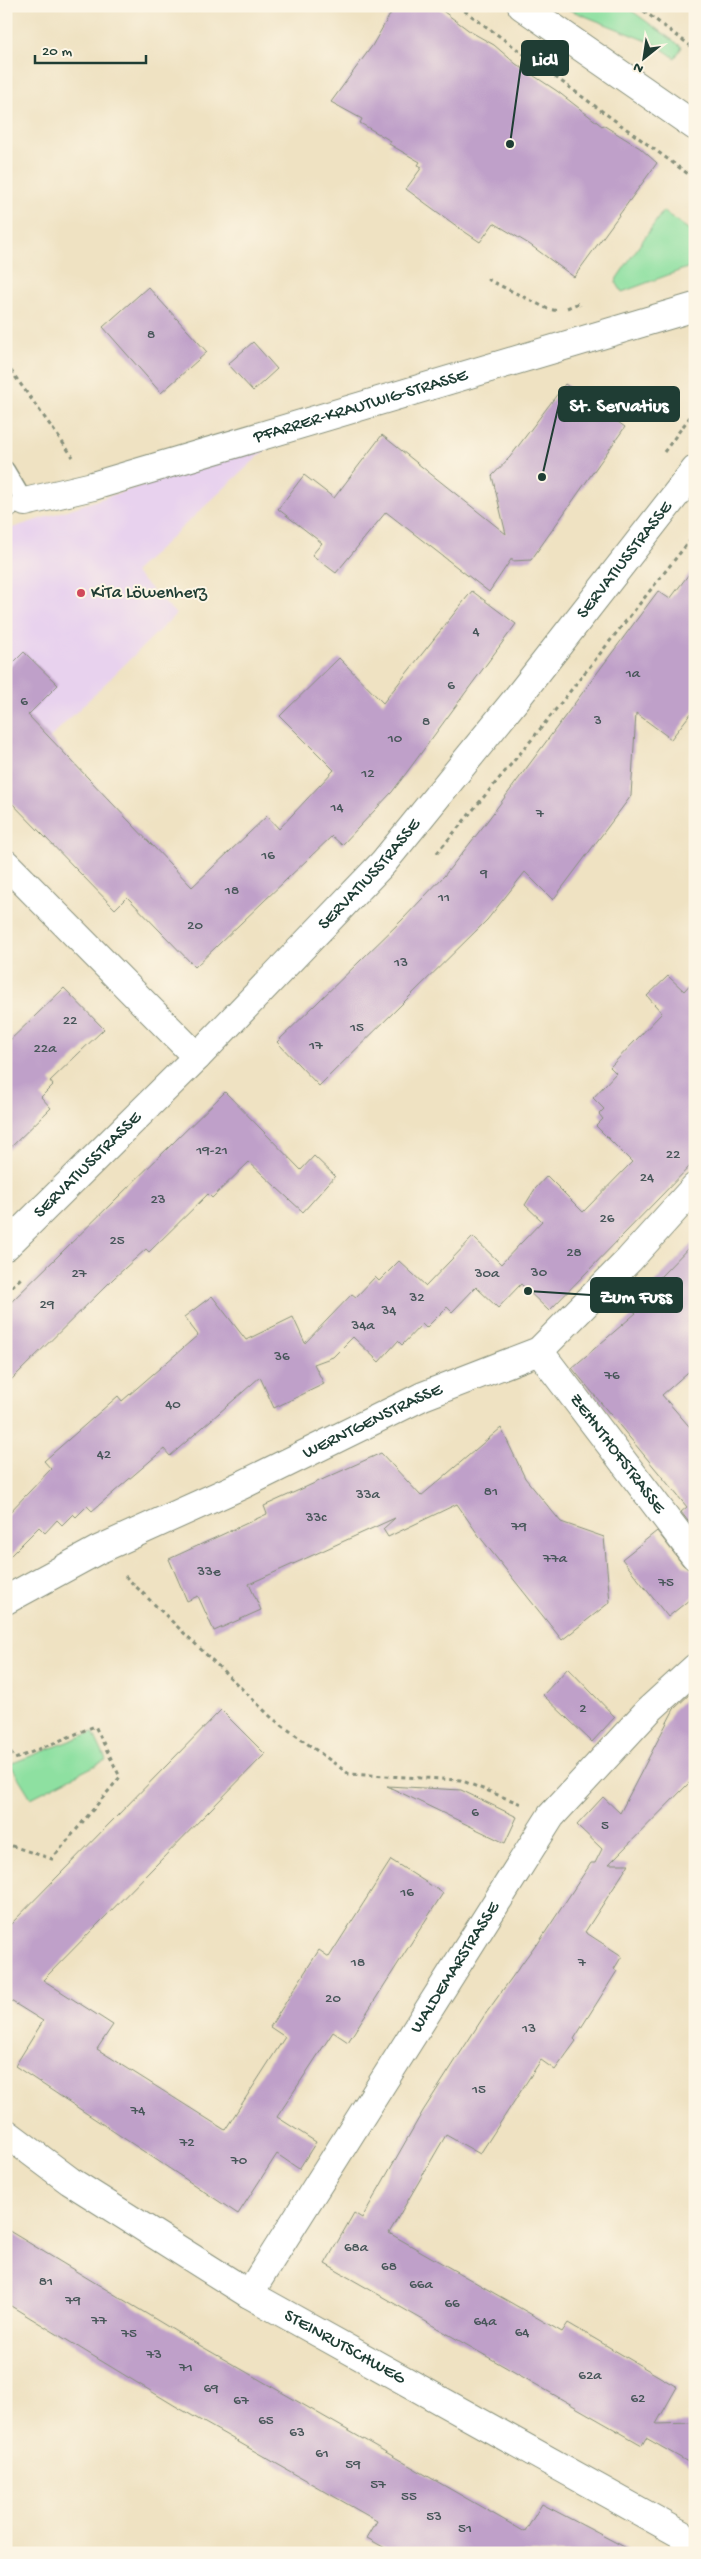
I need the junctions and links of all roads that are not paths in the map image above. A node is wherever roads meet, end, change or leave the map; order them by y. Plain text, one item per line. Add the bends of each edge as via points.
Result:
1 (522, 6) edge
2 (695, 126) edge
3 (695, 307) edge
4 (6, 470) edge
5 (695, 470) edge
6 (16, 505) edge
7 (6, 864) edge
8 (197, 1057) junction
9 (695, 1187) edge
10 (6, 1246) edge
11 (539, 1351) junction
12 (695, 1556) edge
13 (6, 1600) edge
14 (695, 1668) edge
15 (6, 2133) edge
16 (250, 2294) junction
17 (695, 2542) edge

1 - 2 street
3 - 6 street, PFARRER-KRAUTWIG-STRASSE via 93,486
4 - 6 lane
5 - 8 street, SERVATIUSSTRASSE via 383,863
7 - 8 street
8 - 10 street, SERVATIUSSTRASSE
9 - 11 street, WERNTGENSTRASSE
11 - 12 street, ZEHNTHOFSTRASSE
11 - 13 street, WERNTGENSTRASSE via 423,1396 242,1485 98,1550
14 - 16 street, WALDEMARSTRASSE via 649,1710 551,1816
15 - 16 street, STEINRUTSCHWEG via 70,2181
16 - 17 street, STEINRUTSCHWEG

